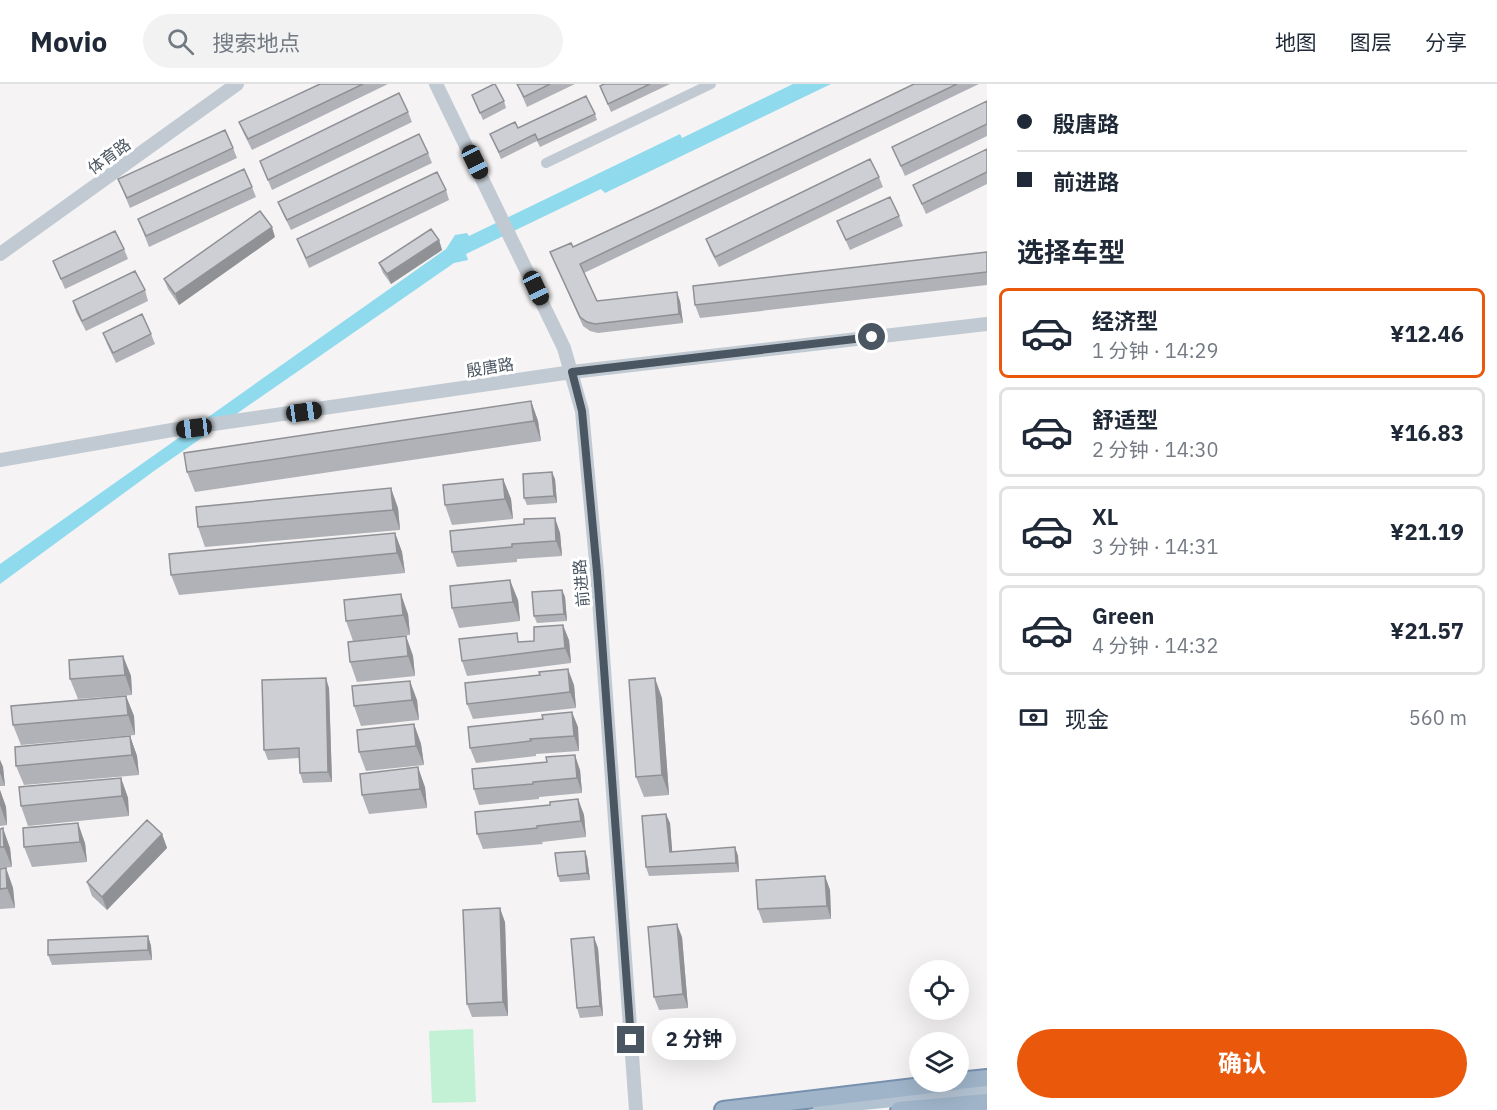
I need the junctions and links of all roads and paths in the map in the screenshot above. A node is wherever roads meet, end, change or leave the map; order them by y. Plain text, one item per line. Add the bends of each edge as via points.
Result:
1 (237, 84) edge
2 (436, 84) edge
3 (711, 84) edge
4 (546, 163) dead end
5 (0, 254) edge
6 (987, 324) edge
7 (572, 372) junction
8 (0, 460) edge
9 (987, 1078) edge
10 (969, 1080) edge
11 (909, 1087) edge
12 (987, 1090) edge
13 (987, 1102) edge
14 (636, 1110) edge
15 (723, 1110) edge
16 (780, 1110) edge
17 (899, 1110) edge

1 - 5 street, 体育路
2 - 7 street, 前进路 via 518,248
3 - 4 street
6 - 7 street, 殷唐路
7 - 8 street, 殷唐路 via 172,430
7 - 14 street, 前进路 via 582,411 597,572
9 - 10 highway
11 - 15 highway
12 - 16 main road
13 - 17 highway

